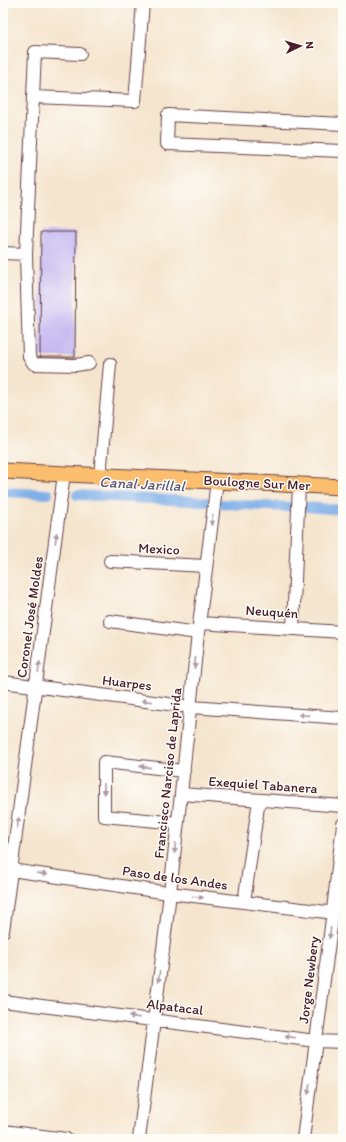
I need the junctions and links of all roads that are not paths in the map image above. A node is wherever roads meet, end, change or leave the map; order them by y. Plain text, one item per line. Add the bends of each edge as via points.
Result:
1 (144, 3) edge
2 (80, 54) dead end
3 (33, 97) junction
4 (343, 124) edge
5 (343, 151) edge
6 (3, 253) edge
7 (26, 254) junction
8 (89, 363) dead end
9 (110, 364) dead end
10 (3, 472) edge
11 (64, 474) junction
12 (100, 476) junction
13 (217, 481) junction
14 (299, 485) junction
15 (343, 487) edge
16 (110, 561) dead end
17 (206, 566) junction
18 (110, 621) dead end
19 (199, 628) junction
20 (293, 628) junction
21 (343, 632) edge
22 (3, 682) edge
23 (36, 687) junction
24 (191, 707) junction
25 (343, 718) edge
26 (184, 771) junction
27 (181, 794) junction
28 (259, 800) junction
29 (343, 806) edge
30 (178, 823) junction
31 (343, 824) edge
32 (7, 869) edge
33 (170, 893) junction
34 (244, 902) junction
35 (338, 914) edge
36 (3, 932) edge
37 (3, 1001) edge
38 (154, 1020) junction
39 (316, 1041) junction
40 (343, 1042) edge
41 (3, 1130) edge
42 (66, 1139) edge
43 (139, 1139) edge
44 (303, 1139) edge

1 - 3 street via 135,101
2 - 3 street via 35,52
3 - 7 street
4 - 5 street via 168,115 166,144
6 - 7 street
7 - 8 street via 29,357 34,364
9 - 12 street
10 - 11 main road, Boulogne Sur Mer
11 - 12 main road, Boulogne Sur Mer
23 -> 11 street, Coronel José Moldes
12 - 13 main road, Boulogne Sur Mer
13 - 14 main road, Boulogne Sur Mer
13 -> 17 street, Francisco Narciso de Laprida
14 - 15 main road, Boulogne Sur Mer
14 - 20 street
16 - 17 street, Mexico
17 - 19 street, Francisco Narciso de Laprida
18 - 19 street, Neuquén
19 - 20 street, Neuquén
19 -> 24 street, Francisco Narciso de Laprida
20 - 21 street, Neuquén
22 - 23 street, Huarpes
24 -> 23 street, Huarpes
32 -> 23 street, Coronel José Moldes
25 -> 24 street, Huarpes
24 - 26 street, Francisco Narciso de Laprida
26 - 27 street, Francisco Narciso de Laprida
26 -> 30 street via 104,762 104,816
27 - 28 street, Exequiel Tabanera
27 - 30 street, Francisco Narciso de Laprida
28 - 29 street, Exequiel Tabanera
28 - 34 street
30 -> 33 street, Francisco Narciso de Laprida
31 - 35 street, Jorge Newbery
32 -> 33 street, Paso de los Andes
32 - 36 street, Coronel José Moldes
33 -> 34 street, Paso de los Andes
33 -> 38 street, Francisco Narciso de Laprida
34 - 35 street, Paso de los Andes
35 -> 39 street, Jorge Newbery
38 -> 37 street, Alpatacal
39 -> 38 street, Alpatacal
38 - 43 street, Francisco Narciso de Laprida
39 - 40 street, Alpatacal
39 -> 44 street, Jorge Newbery
41 - 42 street

